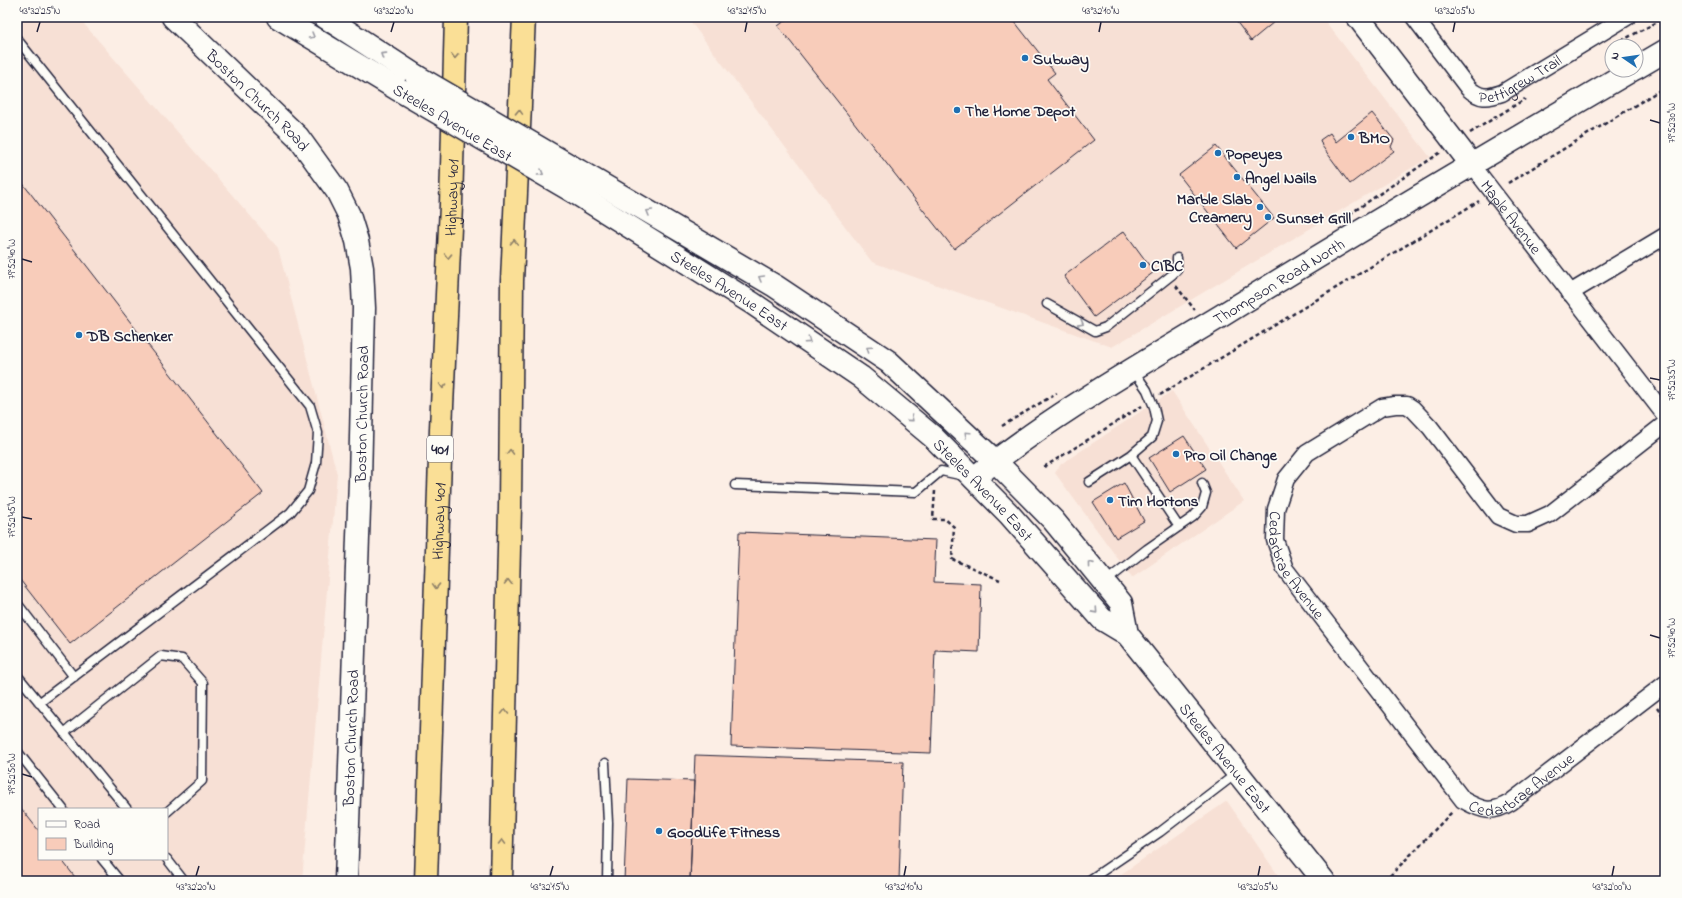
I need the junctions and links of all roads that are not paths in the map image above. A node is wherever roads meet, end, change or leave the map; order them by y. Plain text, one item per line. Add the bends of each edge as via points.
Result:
1 (173, 17) edge
2 (278, 17) edge
3 (324, 17) edge
4 (456, 17) edge
5 (524, 17) edge
6 (1358, 17) edge
7 (1414, 17) edge
8 (1627, 17) edge
9 (17, 38) edge
10 (1665, 50) edge
11 (1644, 63) edge
12 (1619, 78) edge
13 (1472, 165) junction
14 (1665, 236) edge
15 (1177, 258) dead end
16 (1570, 293) junction
17 (1047, 304) dead end
18 (1133, 369) junction
19 (1665, 415) edge
20 (1665, 424) edge
21 (1131, 455) junction
22 (996, 461) junction
23 (974, 478) junction
24 (1089, 482) dead end
25 (1202, 483) dead end
26 (735, 485) dead end
27 (1179, 527) junction
28 (1104, 582) junction
29 (17, 603) edge
30 (1127, 634) junction
31 (17, 675) edge
32 (74, 677) junction
33 (1665, 684) edge
34 (39, 703) junction
35 (64, 732) junction
36 (17, 751) edge
37 (605, 763) dead end
38 (1238, 773) junction
39 (62, 808) edge
40 (126, 808) edge
41 (168, 811) edge
42 (103, 860) edge
43 (168, 860) edge
44 (120, 881) edge
45 (184, 881) edge
46 (346, 881) edge
47 (426, 881) edge
48 (501, 881) edge
49 (607, 881) edge
50 (1088, 881) edge
51 (1324, 881) edge

1 - 46 main road, Boston Church Road via 298,137 337,191 349,215 357,241 362,268 364,308
2 -> 23 main road, Steeles Avenue East, bridge via 574,192 752,303 861,377 933,438
22 -> 3 main road, Steeles Avenue East, bridge via 888,362 775,286 416,76
4 -> 47 highway, Highway 401 / 401
48 -> 5 highway via 510,507 512,281
6 - 13 main road, Maple Avenue
7 - 8 street, Pettigrew Trail via 1468,88 1476,95 1486,97 1502,93
9 - 32 lane via 310,406 318,433 316,463 308,490 290,513
10 - 11 main road
12 - 13 main road, Thompson Road North
13 - 16 street, Maple Avenue
13 - 18 main road, Thompson Road North
14 - 16 street
17 -> 15 lane via 1095,331 1106,327 1169,278 1177,270
16 - 19 street, Maple Avenue
18 - 21 lane via 1147,390 1157,421 1152,437
18 - 22 main road, Thompson Road North via 1085,398
20 - 33 street, Cedarbrae Avenue via 1550,514 1528,524 1516,524 1498,516 1430,427 1413,409 1407,405 1382,407 1307,453 1286,479 1276,509 1275,540 1285,569 1464,800 1477,808 1500,808
21 - 24 lane
21 - 27 lane
22 - 23 main road, Thompson Road North
28 -> 22 main road, Steeles Avenue East via 1054,520
23 - 26 lane via 941,471 916,492
23 -> 30 main road, Steeles Avenue East via 1102,619
25 - 27 lane via 1206,493 1202,507
27 - 28 lane
28 - 30 main road, Steeles Avenue East via 1121,603
29 - 32 lane
30 - 38 main road, Steeles Avenue East
31 - 34 lane
32 - 34 lane
34 - 35 lane
35 - 40 lane
35 - 41 lane via 161,656 182,659 203,683 202,781
36 - 39 lane
37 - 49 lane
38 - 50 lane via 1160,832
38 - 51 main road, Steeles Avenue East
42 - 44 lane
43 - 45 lane

